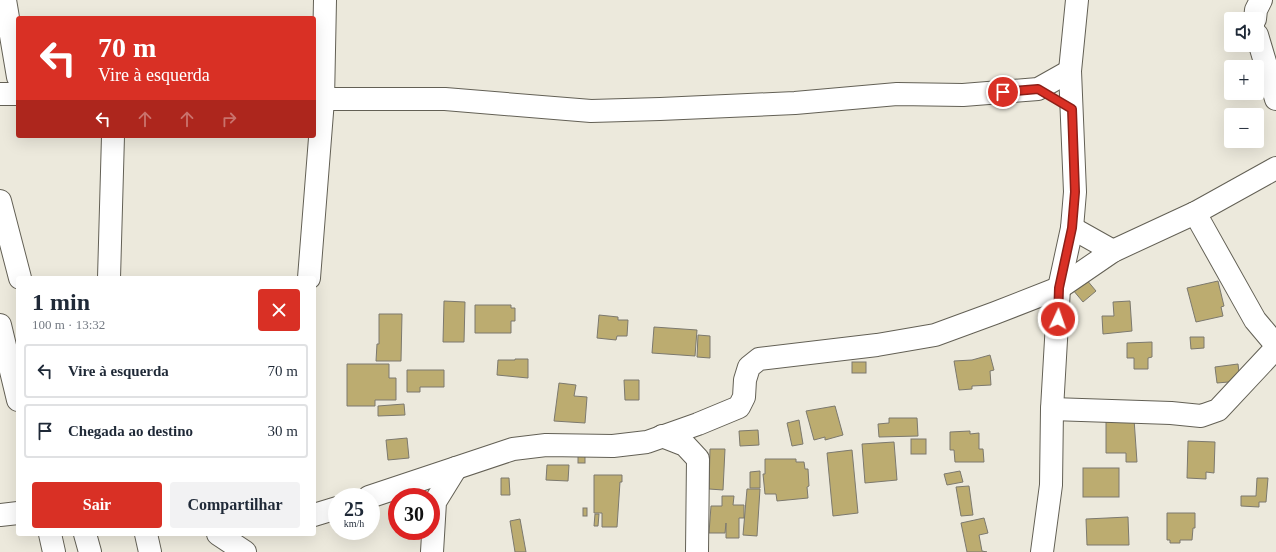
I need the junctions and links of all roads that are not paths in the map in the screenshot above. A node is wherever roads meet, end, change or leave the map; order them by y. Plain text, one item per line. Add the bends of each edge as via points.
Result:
1 (5, 0) edge
2 (325, 0) edge
3 (1077, 0) edge
4 (1261, 0) edge
5 (1256, 12) edge
6 (1262, 52) edge
7 (16, 65) edge
8 (1070, 70) junction
9 (1038, 89) junction
10 (0, 94) edge
11 (16, 94) edge
12 (318, 99) edge
13 (1276, 99) edge
14 (1072, 109) junction
15 (113, 138) edge
16 (1276, 168) edge
17 (0, 201) edge
18 (1195, 213) junction
19 (1072, 228) junction
20 (1113, 251) junction
21 (19, 276) edge
22 (109, 276) edge
23 (309, 276) edge
24 (1059, 288) junction
25 (0, 325) edge
26 (1276, 345) edge
27 (1276, 348) edge
28 (16, 392) edge
29 (1052, 409) junction
30 (698, 424) junction
31 (662, 436) junction
32 (698, 459) junction
33 (456, 468) junction
34 (380, 493) edge
35 (328, 511) edge
36 (16, 513) edge
37 (316, 514) edge
38 (0, 515) edge
39 (50, 536) edge
40 (86, 536) edge
41 (146, 536) edge
42 (221, 536) edge
43 (54, 552) edge
44 (90, 552) edge
45 (150, 552) edge
46 (245, 552) edge
47 (432, 552) edge
48 (697, 552) edge
49 (1042, 552) edge

1 - 7 street
2 - 12 street
3 - 8 street
4 - 5 street
6 - 13 street
8 - 9 street
8 - 14 street
9 - 12 street via 963,95 897,94 795,103 599,110 445,99
9 - 14 street
10 - 11 street
12 - 23 street
14 - 19 street via 1075,192
15 - 22 street
16 - 18 street
17 - 21 street
18 - 20 street
18 - 26 street via 1255,320
19 - 20 street
19 - 24 street
20 - 24 street
24 - 29 street
24 - 30 street via 935,335 877,345 759,359 749,366 744,397 739,407
25 - 28 street
27 - 29 street via 1218,410 1200,416
29 - 49 street via 1051,484
30 - 31 street
30 - 32 street
31 - 32 street via 684,445
31 - 33 street via 647,442 613,446 546,445 513,449
32 - 48 street
33 - 34 street
33 - 47 street via 435,502
35 - 37 street
36 - 38 street
39 - 43 street
40 - 44 street
41 - 45 street
42 - 46 street

